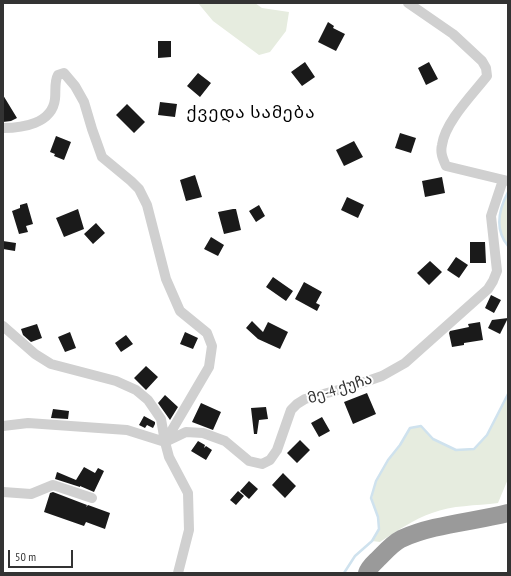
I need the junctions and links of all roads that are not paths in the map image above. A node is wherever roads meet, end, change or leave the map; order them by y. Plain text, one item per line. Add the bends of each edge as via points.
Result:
1 (408, 3) edge
2 (3, 128) edge
3 (505, 181) edge
4 (3, 326) edge
5 (3, 426) edge
6 (165, 442) junction
7 (3, 492) edge
8 (92, 498) dead end
9 (508, 513) edge
10 (178, 573) edge
11 (367, 573) edge

1 - 3 street via 453,34 482,61 486,68 487,76 445,133 441,146 446,166
2 - 6 street via 19,128 42,120 53,107 56,79 64,73 84,102 102,157 139,189 147,204 166,279 180,311 207,333 212,346 209,367
3 - 6 street, მე-4 ქუჩა via 490,216 497,260 497,271 493,281 488,289 405,363 382,376 305,399 297,404 291,410 277,450 270,460 262,464 249,461 225,441 203,433 186,432
4 - 6 street via 35,354 51,364 116,381 136,390 148,400 161,419
5 - 6 street via 28,423 127,430
6 - 10 street via 169,457 188,493 189,530
7 - 8 street via 31,494 53,485
9 - 11 highway via 451,524 400,540 384,552

